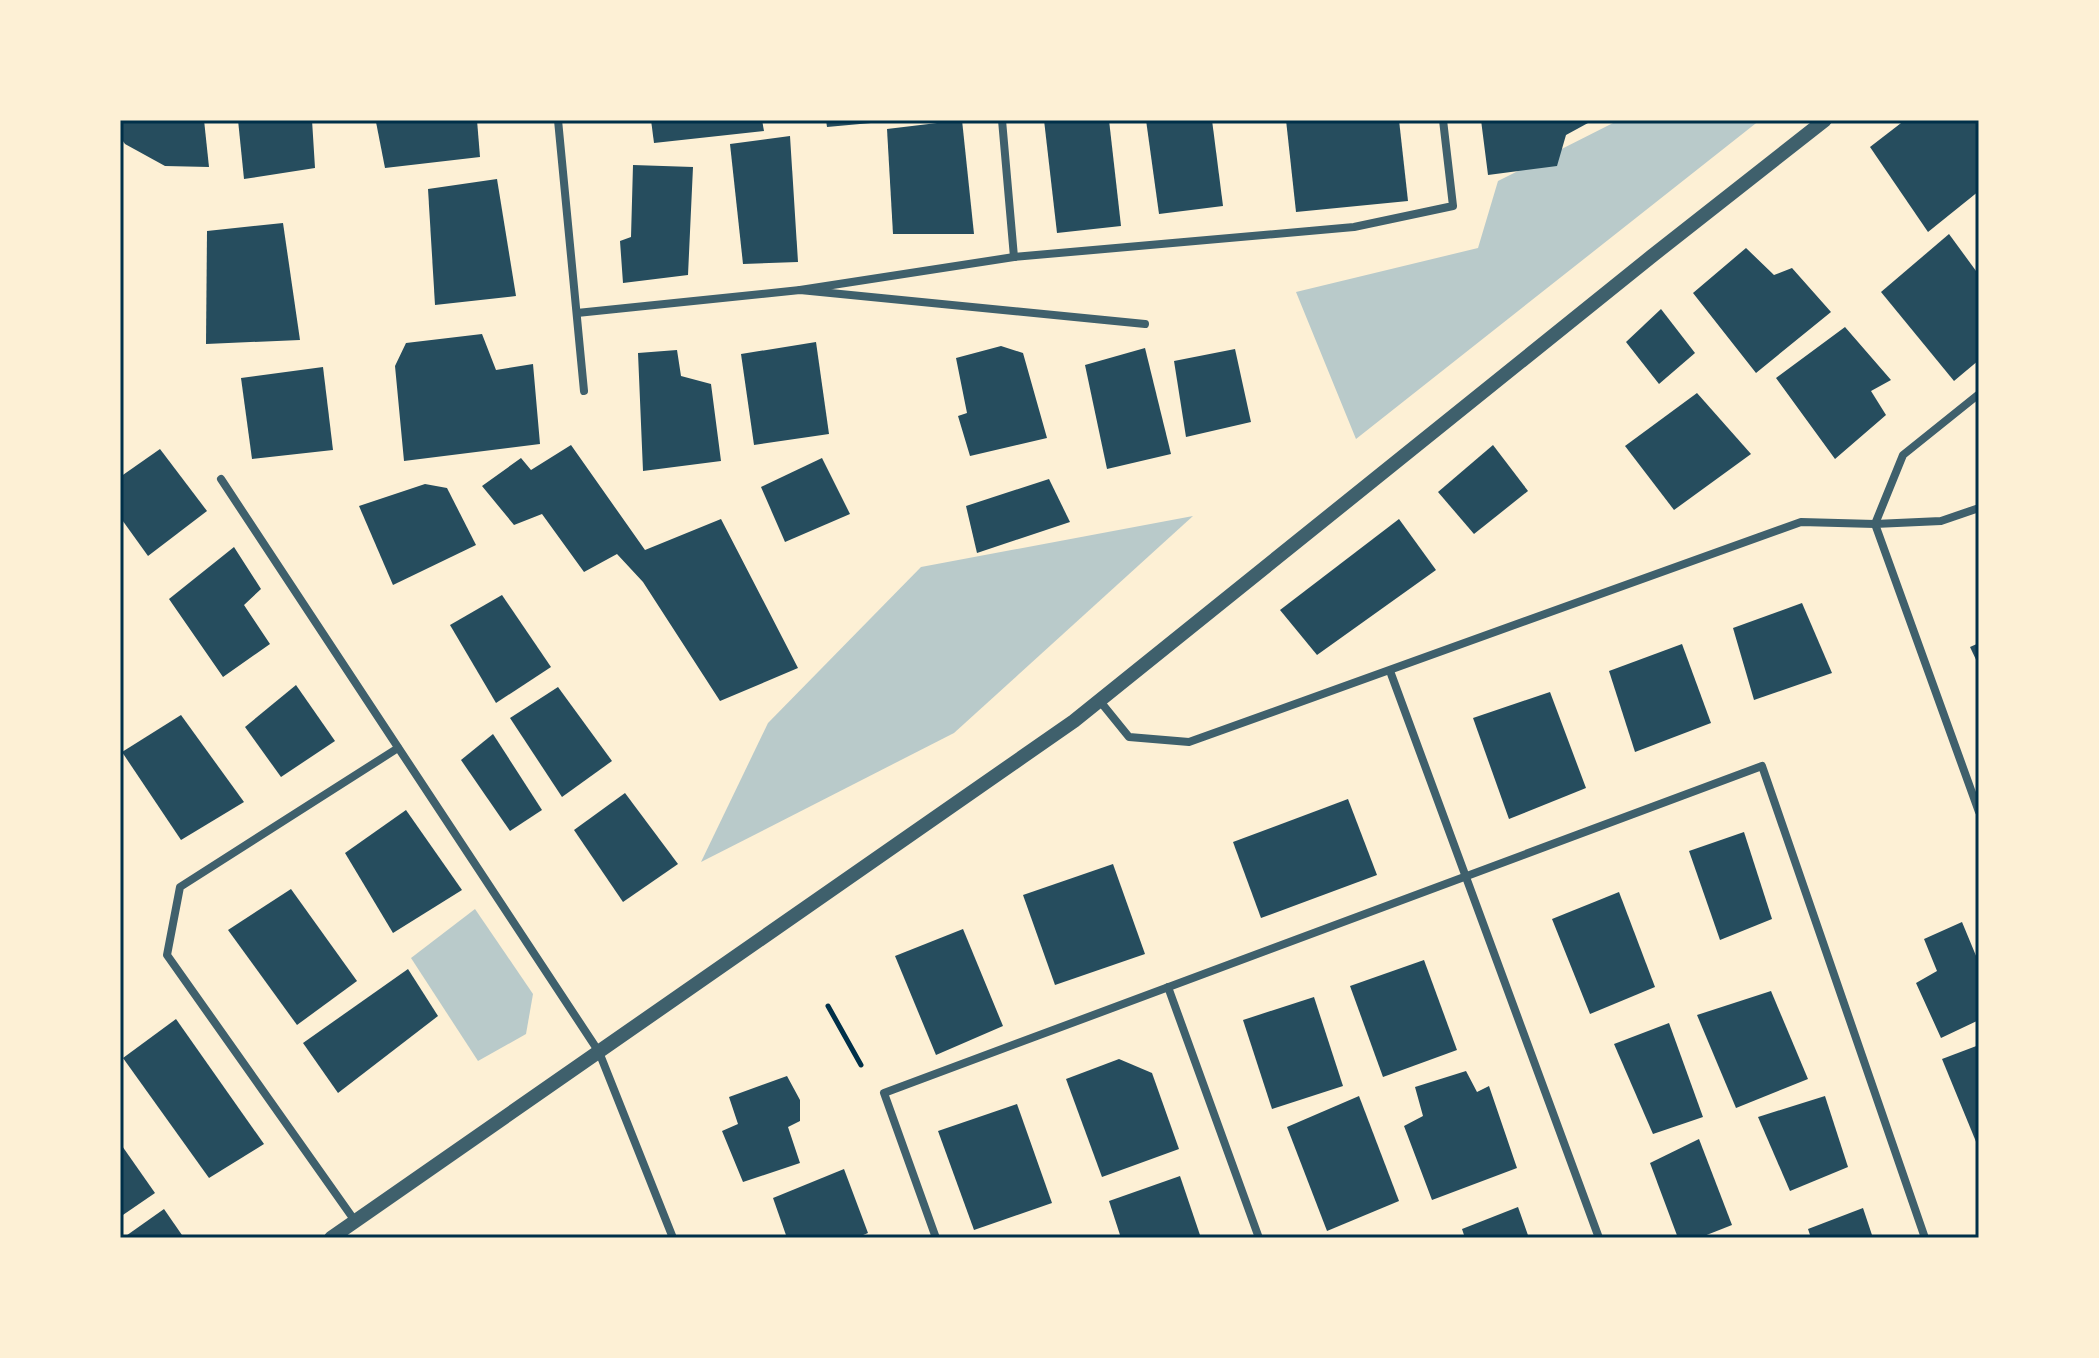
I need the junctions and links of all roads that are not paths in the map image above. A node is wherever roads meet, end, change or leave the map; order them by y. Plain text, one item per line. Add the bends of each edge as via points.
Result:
1 (558, 120) edge
2 (1002, 120) edge
3 (1443, 120) edge
4 (1825, 120) edge
5 (1014, 257) junction
6 (800, 290) junction
7 (577, 313) junction
8 (1145, 324) dead end
9 (584, 391) dead end
10 (1979, 394) edge
11 (221, 479) dead end
12 (1979, 508) edge
13 (1875, 524) junction
14 (1390, 671) junction
15 (1099, 700) junction
16 (398, 748) junction
17 (1979, 812) edge
18 (1466, 877) junction
19 (1168, 987) junction
20 (599, 1052) junction
21 (355, 1221) junction
22 (331, 1238) edge
23 (673, 1238) edge
24 (936, 1238) edge
25 (1259, 1238) edge
26 (1599, 1238) edge
27 (1925, 1238) edge

1 - 7 street
2 - 5 street
3 - 5 street via 1453,206 1354,227
4 - 15 street
5 - 6 street
6 - 7 street
6 - 8 street
7 - 9 street
10 - 13 street via 1903,455
11 - 16 street
12 - 13 street via 1941,521
13 - 14 street via 1801,522
13 - 17 street
14 - 15 street via 1189,742 1129,737
14 - 18 street
15 - 20 street
16 - 20 street
16 - 21 street via 180,887 167,955
18 - 19 street
18 - 26 street
18 - 27 street via 1762,766
19 - 24 street via 884,1093
19 - 25 street
20 - 21 street
20 - 23 street
21 - 22 street

